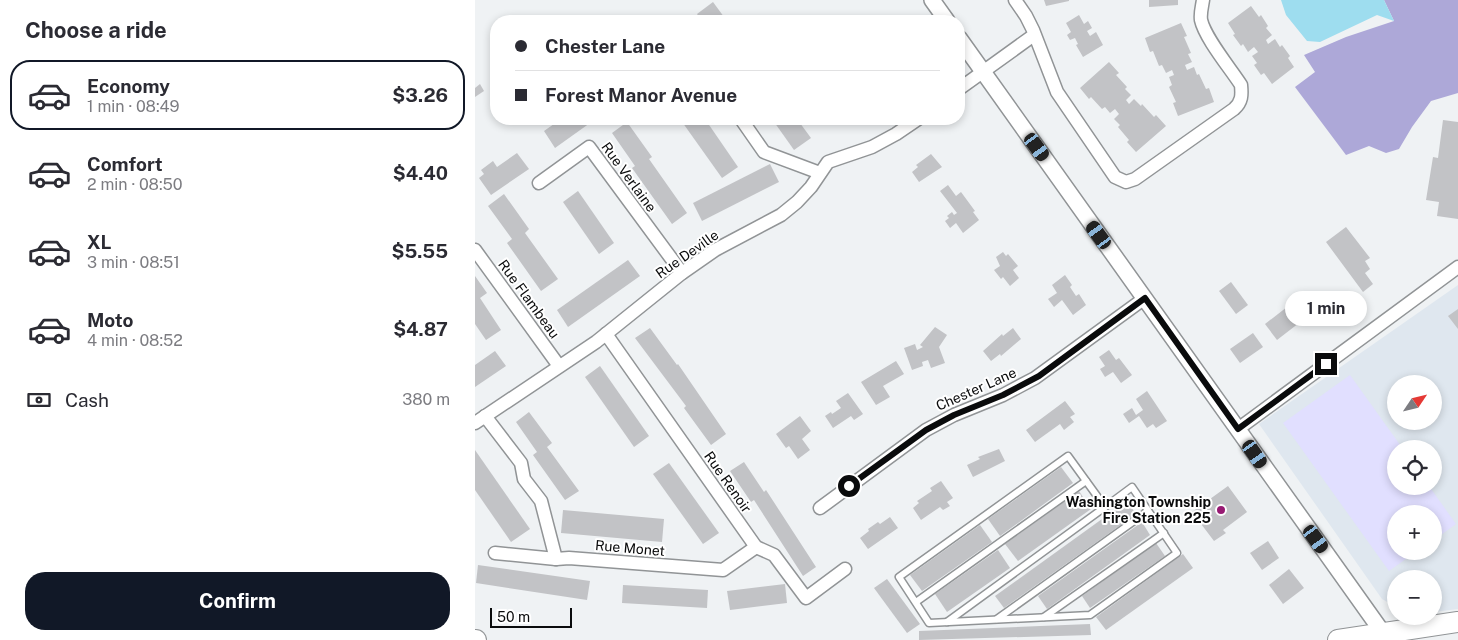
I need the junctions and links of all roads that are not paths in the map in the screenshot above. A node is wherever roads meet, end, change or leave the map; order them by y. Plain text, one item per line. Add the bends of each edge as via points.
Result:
1 (932, 0) edge
2 (1015, 0) edge
3 (1203, 0) edge
4 (943, 15) edge
5 (1034, 35) junction
6 (965, 46) edge
7 (983, 71) junction
8 (965, 84) edge
9 (745, 125) edge
10 (909, 125) edge
11 (820, 173) junction
12 (539, 183) dead end
13 (475, 250) edge
14 (1458, 267) edge
15 (682, 273) junction
16 (1145, 298) junction
17 (606, 334) junction
18 (559, 366) junction
19 (480, 420) edge
20 (1238, 429) junction
21 (1086, 481) junction
22 (1105, 507) junction
23 (820, 508) dead end
24 (1148, 511) junction
25 (1164, 533) junction
26 (756, 547) junction
27 (495, 553) dead end
28 (556, 559) junction
29 (845, 570) dead end
30 (916, 602) junction
31 (1044, 617) junction
32 (997, 619) junction
33 (947, 622) junction
34 (1458, 622) edge
35 (1385, 636) edge
36 (1338, 640) edge

1 - 4 street
2 - 5 street
3 - 5 street via 1201,15 1206,32 1241,85 1241,98 1237,107 1126,182 1115,177 1057,92
5 - 7 street
6 - 7 street
7 - 8 street
7 - 16 street
9 - 11 street via 764,152
10 - 11 street, Rue Deville via 872,147 828,162
11 - 15 street, Rue Deville via 811,187 781,215 715,250
12 - 15 street, Rue Verlaine via 589,147
13 - 18 street, Rue Flambeau
14 - 20 street
15 - 17 street, Rue Deville
16 - 20 street
16 - 23 street, Chester Lane via 1035,378 926,430
17 - 18 street, Rue Deville
17 - 26 street, Rue Renoir
18 - 19 street, Rue Deville
19 - 28 street via 521,463 524,479 541,502
20 - 35 street
21 - 22 lane
21 - 30 lane
21 - 30 lane via 1068,456 899,577
22 - 24 lane via 1132,487
22 - 33 lane
24 - 25 lane
24 - 32 lane
25 - 31 lane
25 - 31 lane via 1177,553 1090,615
26 - 28 street, Rue Monet via 723,570
26 - 29 street, Rue Renoir via 774,555 806,598
27 - 28 street, Rue Monet
30 - 33 lane via 929,623
31 - 32 lane
32 - 33 lane
34 - 35 main road
35 - 36 main road

